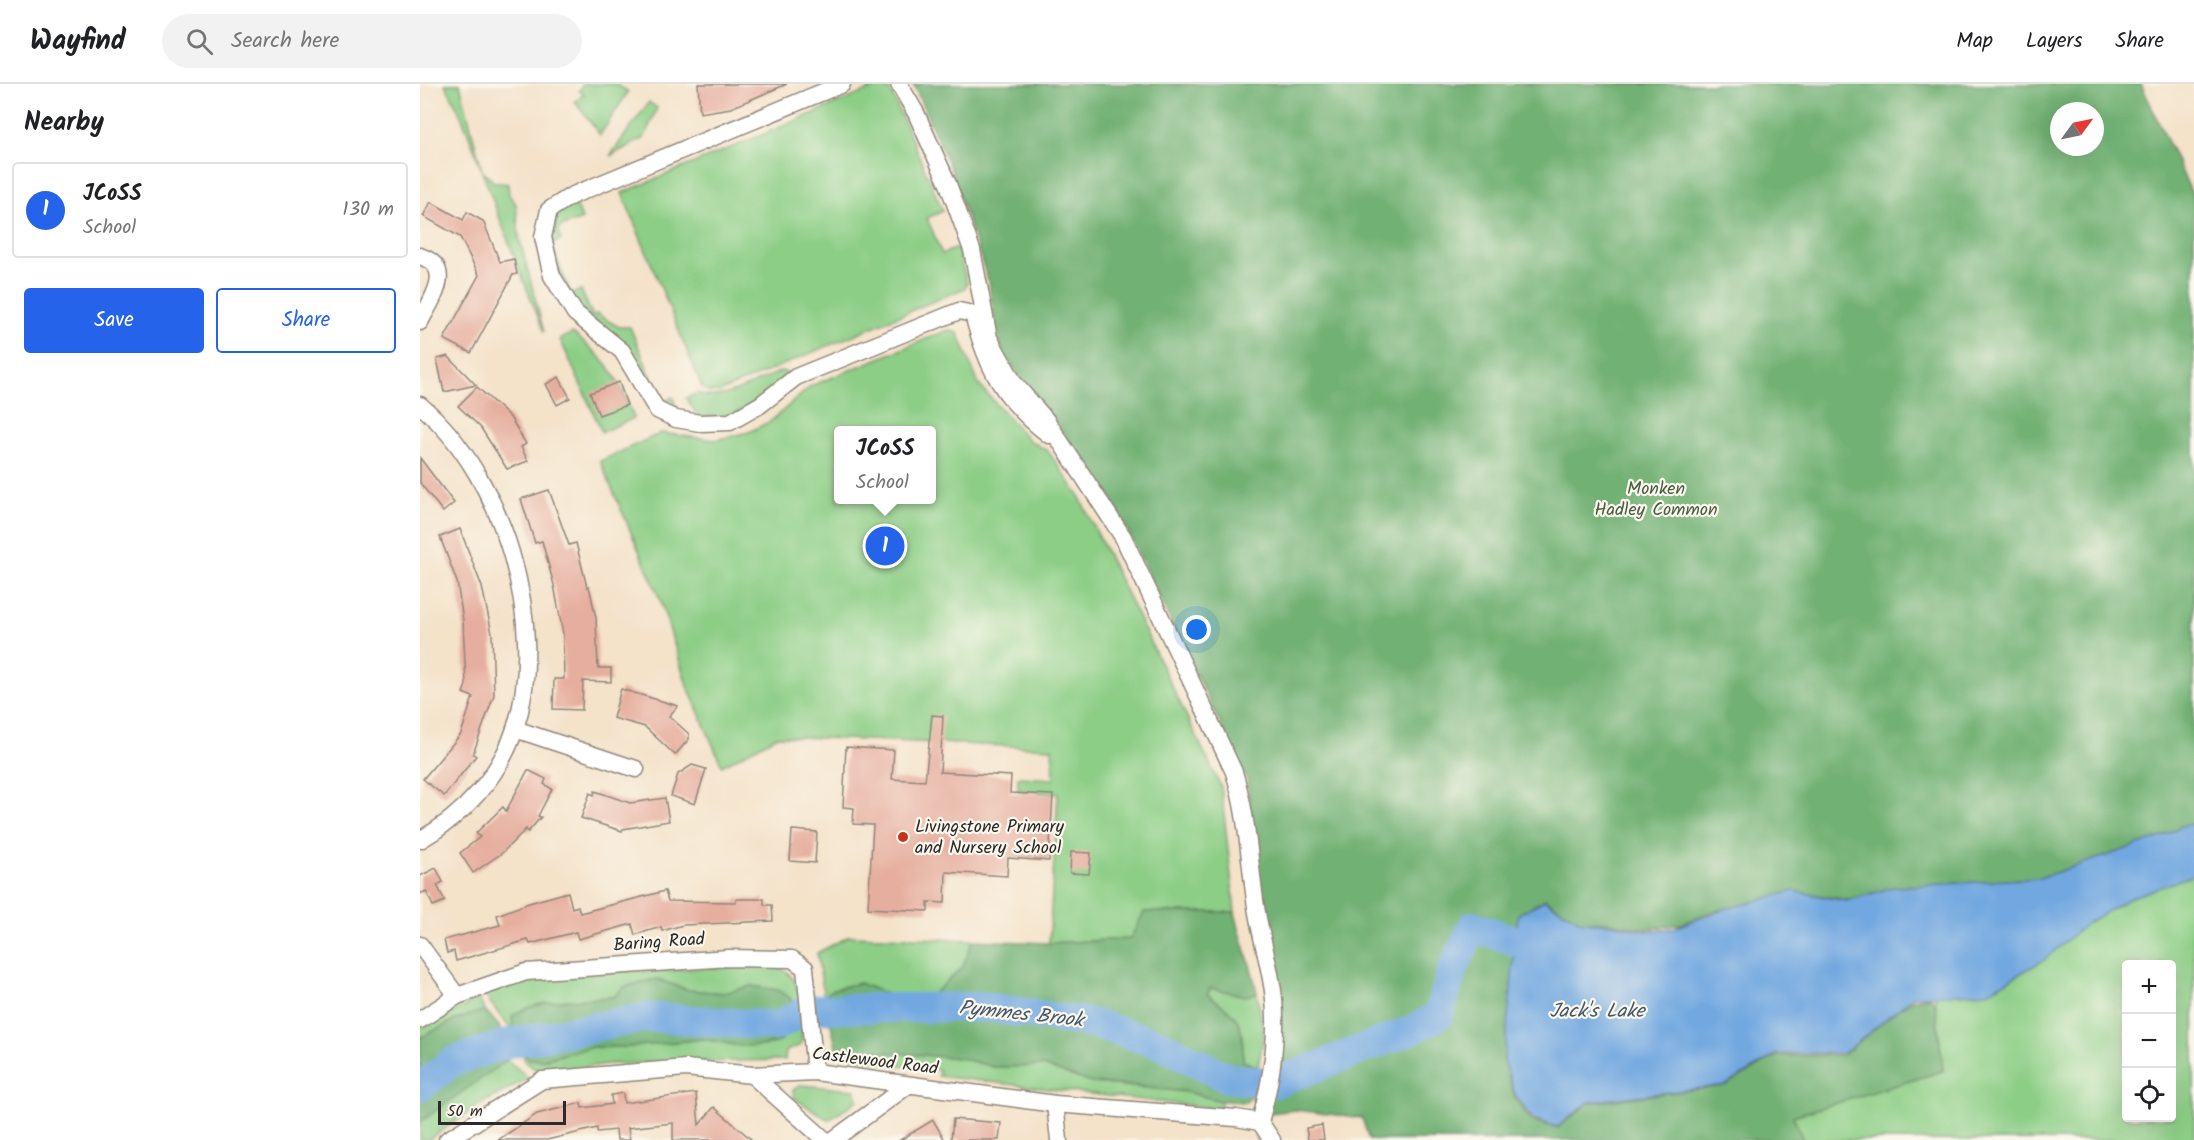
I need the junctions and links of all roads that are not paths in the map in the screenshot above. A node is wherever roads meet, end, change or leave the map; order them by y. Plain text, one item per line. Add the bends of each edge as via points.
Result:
1 (842, 84) edge
2 (899, 84) edge
3 (420, 256) edge
4 (420, 322) edge
5 (420, 405) edge
6 (1064, 447) junction
7 (515, 729) junction
8 (636, 769) dead end
9 (420, 840) edge
10 (420, 945) edge
11 (457, 996) junction
12 (420, 1020) edge
13 (815, 1072) junction
14 (752, 1075) junction
15 (907, 1086) junction
16 (1055, 1104) junction
17 (1260, 1122) junction
18 (1272, 1138) edge
19 (447, 1140) edge
20 (825, 1140) edge
21 (833, 1140) edge
22 (1059, 1140) edge

1 - 6 street via 571,196 549,210 543,237 552,276 575,313 622,351 657,410 676,419 700,423 730,422 796,377 959,311 973,314 984,354 997,380 1032,422
2 - 6 street via 948,184 968,239 989,338 1014,383
3 - 4 street via 435,264 441,273
5 - 7 street via 448,431 469,459 487,492 514,566 526,659
6 - 17 street via 1123,537 1242,796 1259,930 1274,995 1276,1035
7 - 8 street
7 - 9 street via 484,787 449,822
10 - 11 street
11 - 12 street, Baring Road
11 - 13 street, Baring Road via 526,972 728,958 792,959 805,968
13 - 14 street, Castlewood Road
13 - 15 street, Castlewood Road
14 - 19 street, Castlewood Road via 686,1068 542,1080
14 - 20 street
15 - 16 street, Castlewood Road
15 - 21 street
16 - 17 street, Castlewood Road
16 - 22 street
17 - 18 street

